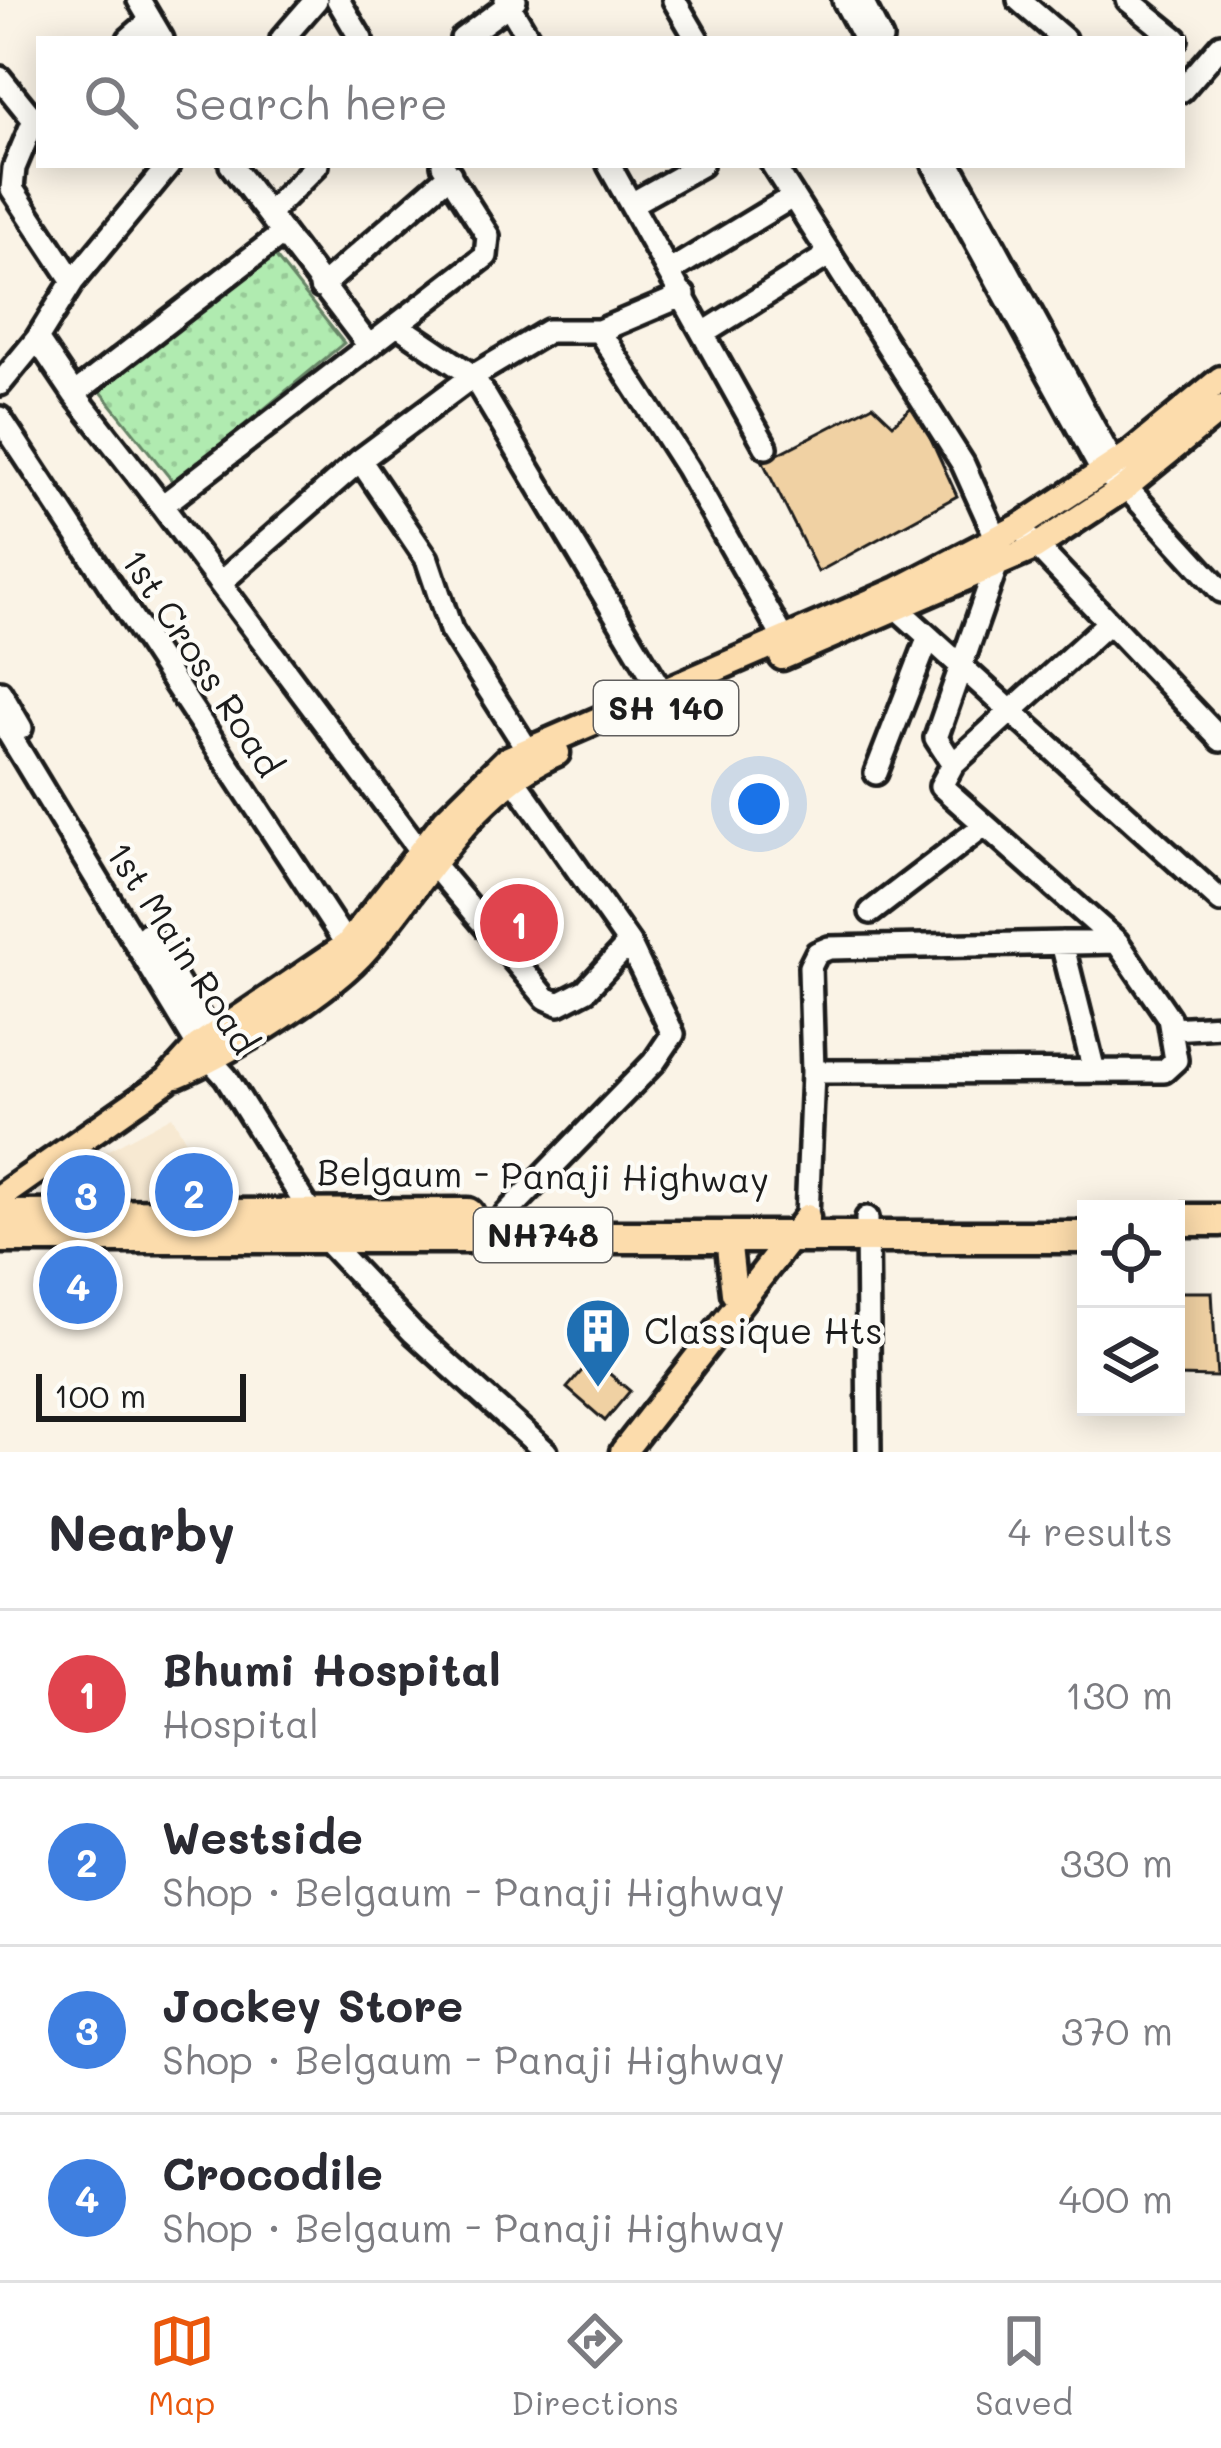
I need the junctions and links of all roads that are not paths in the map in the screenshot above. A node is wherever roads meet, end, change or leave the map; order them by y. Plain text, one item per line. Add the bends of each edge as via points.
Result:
1 (139, 0) edge
2 (316, 0) edge
3 (338, 0) edge
4 (674, 0) edge
5 (844, 0) edge
6 (861, 0) edge
7 (1019, 0) edge
8 (1128, 0) edge
9 (510, 2) edge
10 (156, 30) edge
11 (285, 36) edge
12 (359, 36) edge
13 (465, 36) edge
14 (527, 36) edge
15 (695, 36) edge
16 (863, 36) edge
17 (879, 36) edge
18 (1061, 36) edge
19 (1173, 36) edge
20 (1185, 43) edge
21 (1214, 55) edge
22 (0, 78) edge
23 (1185, 87) edge
24 (36, 117) edge
25 (36, 120) edge
26 (167, 168) edge
27 (233, 168) edge
28 (314, 168) edge
29 (611, 168) edge
30 (696, 168) edge
31 (775, 168) edge
32 (936, 168) edge
33 (952, 168) edge
34 (447, 169) edge
35 (6, 195) edge
36 (792, 197) junction
37 (633, 203) junction
38 (270, 212) junction
39 (282, 234) junction
40 (830, 254) junction
41 (670, 271) junction
42 (73, 281) junction
43 (321, 287) junction
44 (684, 296) junction
45 (398, 326) junction
46 (599, 331) junction
47 (704, 333) junction
48 (37, 339) junction
49 (369, 346) junction
50 (473, 376) junction
51 (1221, 379) edge
52 (0, 384) edge
53 (74, 394) junction
54 (1221, 409) edge
55 (0, 418) edge
56 (766, 447) dead end
57 (360, 460) junction
58 (1114, 475) junction
59 (161, 506) junction
60 (996, 537) junction
61 (1028, 537) junction
62 (997, 564) junction
63 (220, 583) junction
64 (1221, 591) edge
65 (899, 610) junction
66 (1108, 623) junction
67 (784, 639) junction
68 (928, 639) junction
69 (961, 668) junction
70 (0, 692) edge
71 (662, 692) junction
72 (1010, 710) junction
73 (0, 719) edge
74 (1221, 740) edge
75 (7, 746) edge
76 (532, 756) junction
77 (953, 764) junction
78 (876, 773) dead end
79 (513, 778) junction
80 (982, 826) junction
81 (427, 858) junction
82 (1221, 901) edge
83 (871, 911) dead end
84 (1117, 942) junction
85 (629, 943) junction
86 (1062, 943) junction
87 (347, 945) junction
88 (1221, 1026) edge
89 (1171, 1029) junction
90 (213, 1055) junction
91 (1094, 1071) junction
92 (813, 1072) junction
93 (0, 1197) edge
94 (506, 1214) junction
95 (0, 1216) edge
96 (1077, 1220) edge
97 (1185, 1220) edge
98 (1221, 1220) edge
99 (316, 1224) junction
100 (792, 1227) junction
101 (867, 1227) junction
102 (0, 1237) edge
103 (728, 1237) junction
104 (1077, 1238) edge
105 (1185, 1238) edge
106 (1221, 1238) edge
107 (734, 1294) junction
108 (546, 1452) edge
109 (609, 1452) edge
110 (623, 1452) edge
111 (869, 1452) edge

1 - 10 street
2 - 11 street
3 - 12 street
4 - 15 street
5 - 16 street
6 - 17 street
7 - 18 street
8 - 19 street
9 - 13 street
9 - 14 street
20 - 21 street
21 - 23 street
22 - 24 street
25 - 35 street
26 - 42 street
27 - 38 street
28 - 38 street
29 - 37 street
30 - 37 street
31 - 36 street
32 - 58 street
33 - 58 street
34 - 43 street
34 - 45 street via 489,248
35 - 42 street
36 - 40 street
36 - 41 street
37 - 41 street
38 - 39 street
39 - 43 street
39 - 53 street
40 - 47 street
40 - 60 street via 963,464
41 - 44 street
42 - 48 street
43 - 49 street
44 - 46 street
44 - 47 street
45 - 49 street
45 - 50 street
46 - 50 street via 565,328 529,338
46 - 67 street
47 - 56 street
48 - 52 street
48 - 53 street
49 - 59 street
50 - 57 street
50 - 71 street
51 - 58 main road, SH 140
53 - 59 street
54 - 58 main road, SH 140
55 - 87 street, 1st Cross Road
57 - 63 street
57 - 76 street via 428,560 451,630
58 - 61 main road, SH 140
58 - 64 street
59 - 63 street
60 - 61 main road, SH 140
60 - 67 main road, SH 140
61 - 62 main road, SH 140
61 - 66 street
62 - 65 main road, SH 140
62 - 69 street
63 - 81 street
65 - 68 street
65 - 76 main road, SH 140
66 - 72 street
66 - 74 street
67 - 71 main road, SH 140
68 - 69 street
68 - 78 street
69 - 72 street
69 - 77 street via 935,738
70 - 90 street
71 - 76 main road, SH 140
72 - 77 street
72 - 82 street
73 - 75 street, 1st Main Road
75 - 90 street, 1st Main Road
76 - 79 main road, SH 140
76 - 81 main road, SH 140 via 490,773
77 - 80 street via 941,786
79 - 81 main road, SH 140
79 - 85 street
80 - 83 street
80 - 84 street
81 - 85 street via 559,1004 586,990
81 - 87 main road, SH 140
81 - 90 main road, SH 140 via 355,961
84 - 86 street
84 - 89 street
85 - 94 street via 673,1034
86 - 91 street
86 - 92 street via 817,953 810,967
87 - 90 main road, SH 140
88 - 89 street
89 - 91 street via 1176,1060 1164,1071
90 - 93 main road, SH 140
90 - 99 street, 1st Main Road
91 - 92 street
92 - 100 street
94 - 99 highway, Belgaum - Panaji Highway / NH748
94 - 100 highway, Belgaum - Panaji Highway / NH748
95 - 99 highway, Belgaum - Panaji Highway / NH748
96 - 101 highway, Belgaum - Panaji Highway / NH748
97 - 98 highway
99 - 102 highway, Belgaum - Panaji Highway / NH748
99 - 103 highway, Belgaum - Panaji Highway / NH748
99 - 108 street, 1st Main Road via 413,1332
100 - 101 highway, Belgaum - Panaji Highway / NH748
100 - 103 highway, Belgaum - Panaji Highway / NH748
100 - 107 main road
100 - 110 main road
101 - 104 highway, Belgaum - Panaji Highway / NH748
101 - 111 street
103 - 107 main road
105 - 106 highway
107 - 109 main road

